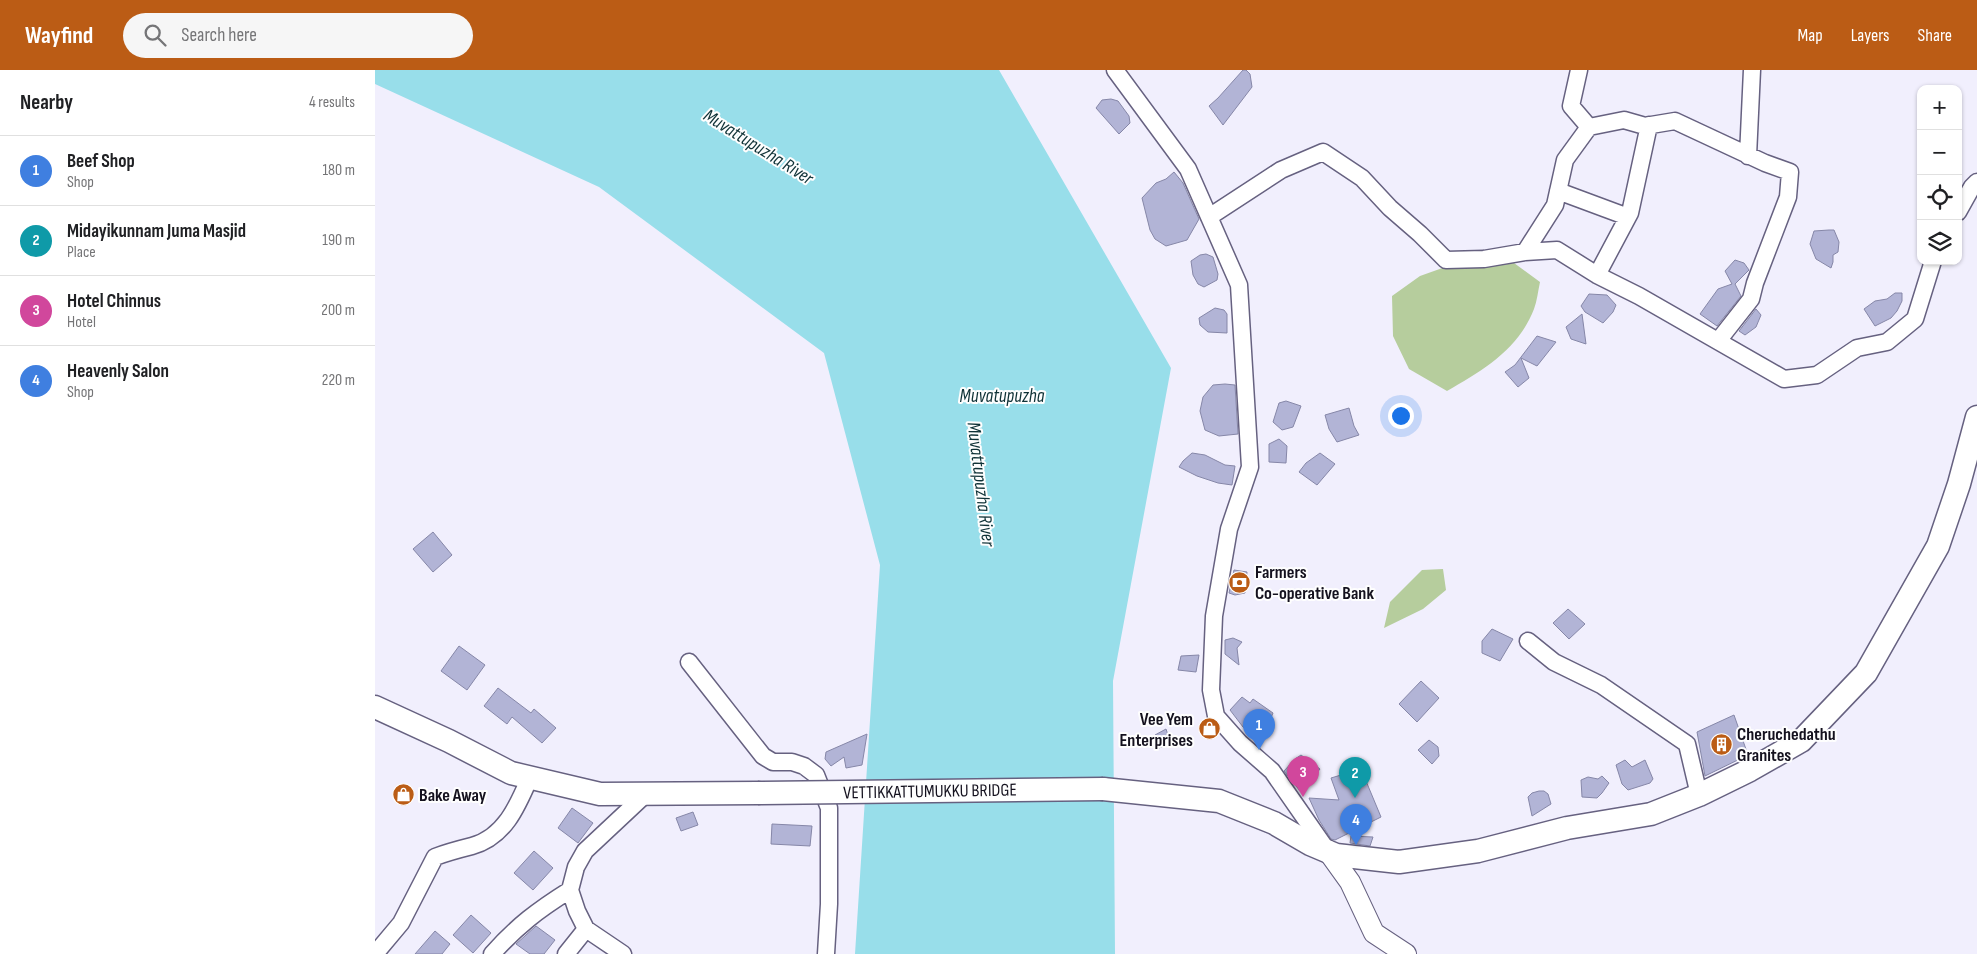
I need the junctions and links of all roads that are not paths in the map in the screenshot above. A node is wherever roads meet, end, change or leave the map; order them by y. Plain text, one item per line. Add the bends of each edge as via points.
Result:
1 (1115, 70) edge
2 (1579, 70) edge
3 (1752, 70) edge
4 (1649, 125) junction
5 (1589, 127) junction
6 (1748, 156) junction
7 (1977, 182) edge
8 (1558, 191) junction
9 (1962, 205) edge
10 (1209, 217) junction
11 (1628, 217) junction
12 (1525, 252) junction
13 (1932, 265) edge
14 (1597, 275) junction
15 (1718, 341) junction
16 (1977, 417) edge
17 (1528, 641) dead end
18 (689, 662) dead end
19 (375, 707) edge
20 (530, 777) junction
21 (648, 792) junction
22 (1699, 795) junction
23 (1327, 850) junction
24 (570, 890) junction
25 (586, 929) junction
26 (375, 954) edge
27 (492, 954) edge
28 (566, 954) edge
29 (623, 954) edge
30 (826, 954) edge
31 (1406, 954) edge

1 - 10 street via 1188,169
2 - 5 street via 1571,106
3 - 6 street
4 - 5 street via 1624,120
4 - 6 street via 1675,121
4 - 11 street
5 - 8 street via 1565,160
6 - 15 street via 1790,172 1788,197 1751,299
7 - 9 street
8 - 11 street
8 - 12 street via 1555,204
10 - 12 street via 1281,170 1323,152 1362,178 1446,260 1483,259
10 - 23 street via 1239,284 1250,467 1229,529 1214,616 1211,690 1216,716 1271,771
11 - 14 street
12 - 14 street via 1557,250
13 - 15 street via 1915,318 1887,342 1857,348 1817,375 1784,379
14 - 15 street
16 - 22 main road, VETTIKKATTUMUKKU BRIDGE via 1959,484 1937,546 1866,673 1801,741
17 - 22 street via 1554,662 1601,685 1687,744
18 - 30 street via 763,756 773,762 792,762 816,775 829,808
19 - 20 main road, VETTIKKATTUMUKKU BRIDGE via 511,773
20 - 21 main road, VETTIKKATTUMUKKU BRIDGE via 600,794
20 - 26 street via 515,810 495,836 435,857 401,924
21 - 23 main road, VETTIKKATTUMUKKU BRIDGE, bridge via 1103,789 1219,801 1274,822 1310,844
21 - 24 street via 585,851 575,868
22 - 23 main road, VETTIKKATTUMUKKU BRIDGE via 1651,814 1567,828 1479,851 1399,862
23 - 31 street via 1350,882 1374,933
24 - 25 street
24 - 27 street via 512,931
25 - 28 street
25 - 29 street

